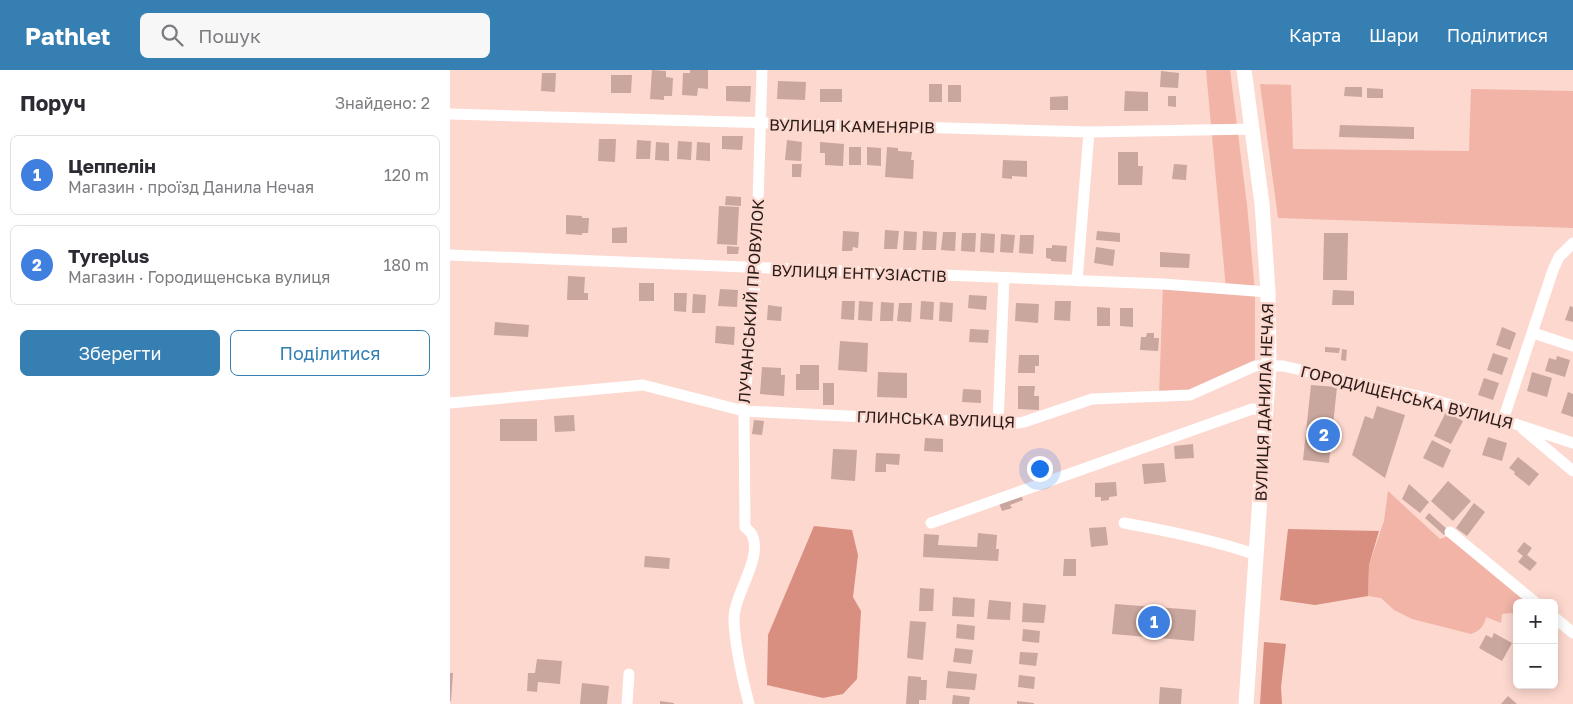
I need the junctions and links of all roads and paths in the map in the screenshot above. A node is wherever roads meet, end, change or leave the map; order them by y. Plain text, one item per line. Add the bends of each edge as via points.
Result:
1 (762, 70) edge
2 (1244, 70) edge
3 (450, 114) edge
4 (760, 124) junction
5 (1253, 129) junction
6 (1089, 132) junction
7 (1573, 243) edge
8 (450, 255) edge
9 (756, 269) junction
10 (1004, 278) junction
11 (1078, 281) junction
12 (1268, 292) junction
13 (1532, 333) junction
14 (1573, 346) edge
15 (1269, 365) junction
16 (450, 403) edge
17 (1266, 410) junction
18 (744, 411) junction
19 (1504, 420) junction
20 (998, 423) junction
21 (1517, 424) junction
22 (1573, 443) edge
23 (1573, 471) edge
24 (931, 523) dead end
25 (1124, 523) dead end
26 (1450, 532) dead end
27 (1257, 555) junction
28 (1531, 599) edge
29 (1558, 621) edge
30 (1573, 633) edge
31 (629, 674) dead end
32 (627, 704) edge
33 (749, 704) edge
34 (1246, 704) edge

1 - 4 street, ЛУЧАНСЬКИЙ ПРОВУЛОК
2 - 5 main road, ВУЛИЦЯ ДАНИЛА НЕЧАЯ
3 - 4 street, ВУЛИЦЯ КАМЕНЯРІВ
4 - 6 street, ВУЛИЦЯ КАМЕНЯРІВ
4 - 9 street, ЛУЧАНСЬКИЙ ПРОВУЛОК
5 - 6 street, ВУЛИЦЯ КАМЕНЯРІВ
5 - 12 main road, ВУЛИЦЯ ДАНИЛА НЕЧАЯ
6 - 11 street
7 - 13 street via 1556,263
8 - 9 street, ВУЛИЦЯ ЕНТУЗІАСТІВ
9 - 10 street, ВУЛИЦЯ ЕНТУЗІАСТІВ
9 - 18 street, ЛУЧАНСЬКИЙ ПРОВУЛОК
10 - 11 street, ВУЛИЦЯ ЕНТУЗІАСТІВ
10 - 20 street
11 - 12 street, ВУЛИЦЯ ЕНТУЗІАСТІВ
12 - 15 main road, ВУЛИЦЯ ДАНИЛА НЕЧАЯ
13 - 14 street
13 - 19 street
15 - 17 main road, ВУЛИЦЯ ДАНИЛА НЕЧАЯ
15 - 19 street, ГОРОДИЩЕНСЬКА ВУЛИЦЯ via 1417,396
15 - 20 street, ГЛИНСЬКА ВУЛИЦЯ via 1256,366 1190,394 1092,399 1024,422
16 - 18 street, ГЛИНСЬКА ВУЛИЦЯ via 643,385
17 - 24 street via 1252,409
17 - 27 main road, ВУЛИЦЯ ДАНИЛА НЕЧАЯ
18 - 20 street, ГЛИНСЬКА ВУЛИЦЯ
18 - 33 street, ЛУЧАНСЬКИЙ ПРОВУЛОК via 744,515 745,527 755,546 734,614 741,673
19 - 21 street, ГОРОДИЩЕНСЬКА ВУЛИЦЯ
21 - 22 street, ГОРОДИЩЕНСЬКА ВУЛИЦЯ
21 - 23 street
25 - 27 street
26 - 28 street
27 - 34 main road, ВУЛИЦЯ ДАНИЛА НЕЧАЯ
29 - 30 street
31 - 32 street

